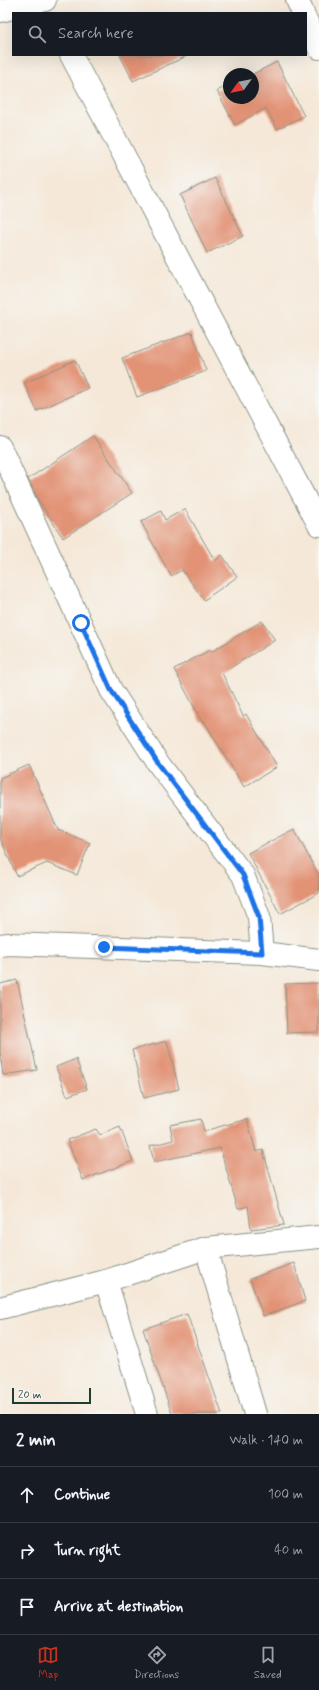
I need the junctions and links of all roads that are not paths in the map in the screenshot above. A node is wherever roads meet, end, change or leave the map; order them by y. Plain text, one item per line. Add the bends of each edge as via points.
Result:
1 (297, 0) edge
2 (20, 3) edge
3 (45, 5) edge
4 (0, 11) edge
5 (303, 12) edge
6 (307, 22) edge
7 (319, 48) edge
8 (72, 56) edge
9 (0, 448) edge
10 (319, 525) edge
11 (0, 945) edge
12 (262, 953) junction
13 (319, 960) edge
14 (319, 1237) edge
15 (206, 1248) junction
16 (106, 1281) junction
17 (0, 1308) edge
18 (147, 1414) edge
19 (254, 1414) edge

1 - 5 street
2 - 3 street
2 - 4 street
6 - 7 street
8 - 10 street
9 - 12 street via 111,690 158,763 243,875 259,917
11 - 12 street
12 - 13 street
14 - 15 street
15 - 16 street
15 - 19 street
16 - 17 street
16 - 18 street

